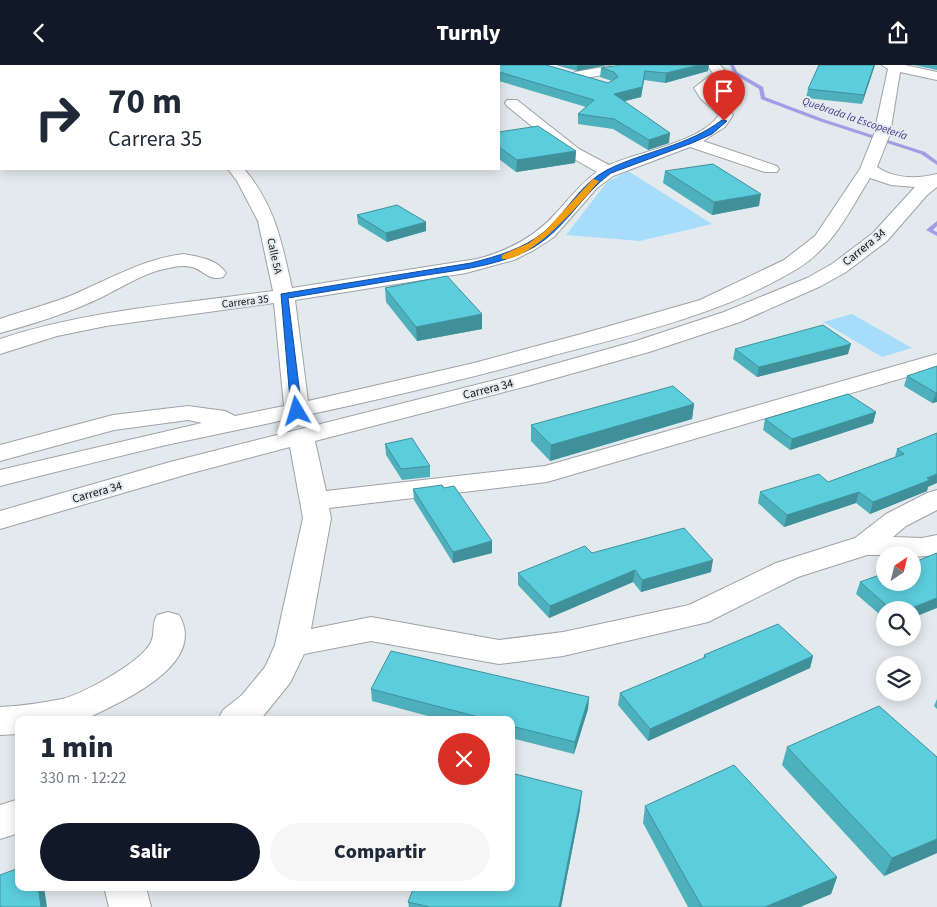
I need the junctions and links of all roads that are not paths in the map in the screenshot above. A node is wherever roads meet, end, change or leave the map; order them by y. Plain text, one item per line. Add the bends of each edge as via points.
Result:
1 (629, 65) edge
2 (713, 65) edge
3 (893, 66) edge
4 (559, 72) edge
5 (575, 76) junction
6 (937, 77) edge
7 (600, 84) edge
8 (512, 103) dead end
9 (690, 142) junction
10 (771, 169) dead end
11 (237, 170) edge
12 (609, 172) junction
13 (863, 177) junction
14 (930, 183) edge
15 (216, 273) dead end
16 (284, 296) junction
17 (1, 340) edge
18 (937, 361) edge
19 (244, 422) junction
20 (299, 424) junction
21 (0, 453) edge
22 (0, 478) edge
23 (937, 499) edge
24 (314, 501) junction
25 (0, 520) edge
26 (865, 545) junction
27 (937, 545) edge
28 (168, 623) dead end
29 (292, 645) junction
30 (71, 715) edge
31 (241, 716) edge
32 (15, 720) edge
33 (0, 721) edge
34 (15, 817) edge
35 (0, 822) edge
36 (126, 891) edge
37 (130, 907) edge

1 - 5 street
2 - 9 street, Carrera 35 via 721,73 701,88 726,115 710,133
3 - 6 street
3 - 13 street via 880,139
4 - 5 street
5 - 7 street
8 - 12 street via 573,152
9 - 10 street
9 - 12 street, Carrera 35
11 - 16 street, Calle 5A via 267,221
12 - 16 street, Carrera 35 via 596,181 548,232 532,245 505,257
13 - 14 street via 881,184
13 - 20 street, Carrera 34 via 822,239 791,264 707,304
14 - 20 street, Carrera 34 via 880,237 839,268 814,283 732,317 523,380
15 - 17 street via 200,262 179,260 162,263 75,301
16 - 17 street, Carrera 35 via 123,317
16 - 20 street, Calle 5A
18 - 24 street via 547,474
19 - 20 street, Carrera 34
19 - 21 street via 188,413 113,423
19 - 22 street, Carrera 34
20 - 24 street, Calle 5A
20 - 25 street, Carrera 34 via 179,468
23 - 26 street via 896,520
24 - 29 street, Calle 5A via 317,518
26 - 27 street via 922,548
26 - 29 street via 787,570 698,614 563,644 499,652 371,629
28 - 30 street via 169,638 161,655 143,673
29 - 31 street, Calle 5A via 278,674 254,705
32 - 33 street
34 - 35 street
36 - 37 street

